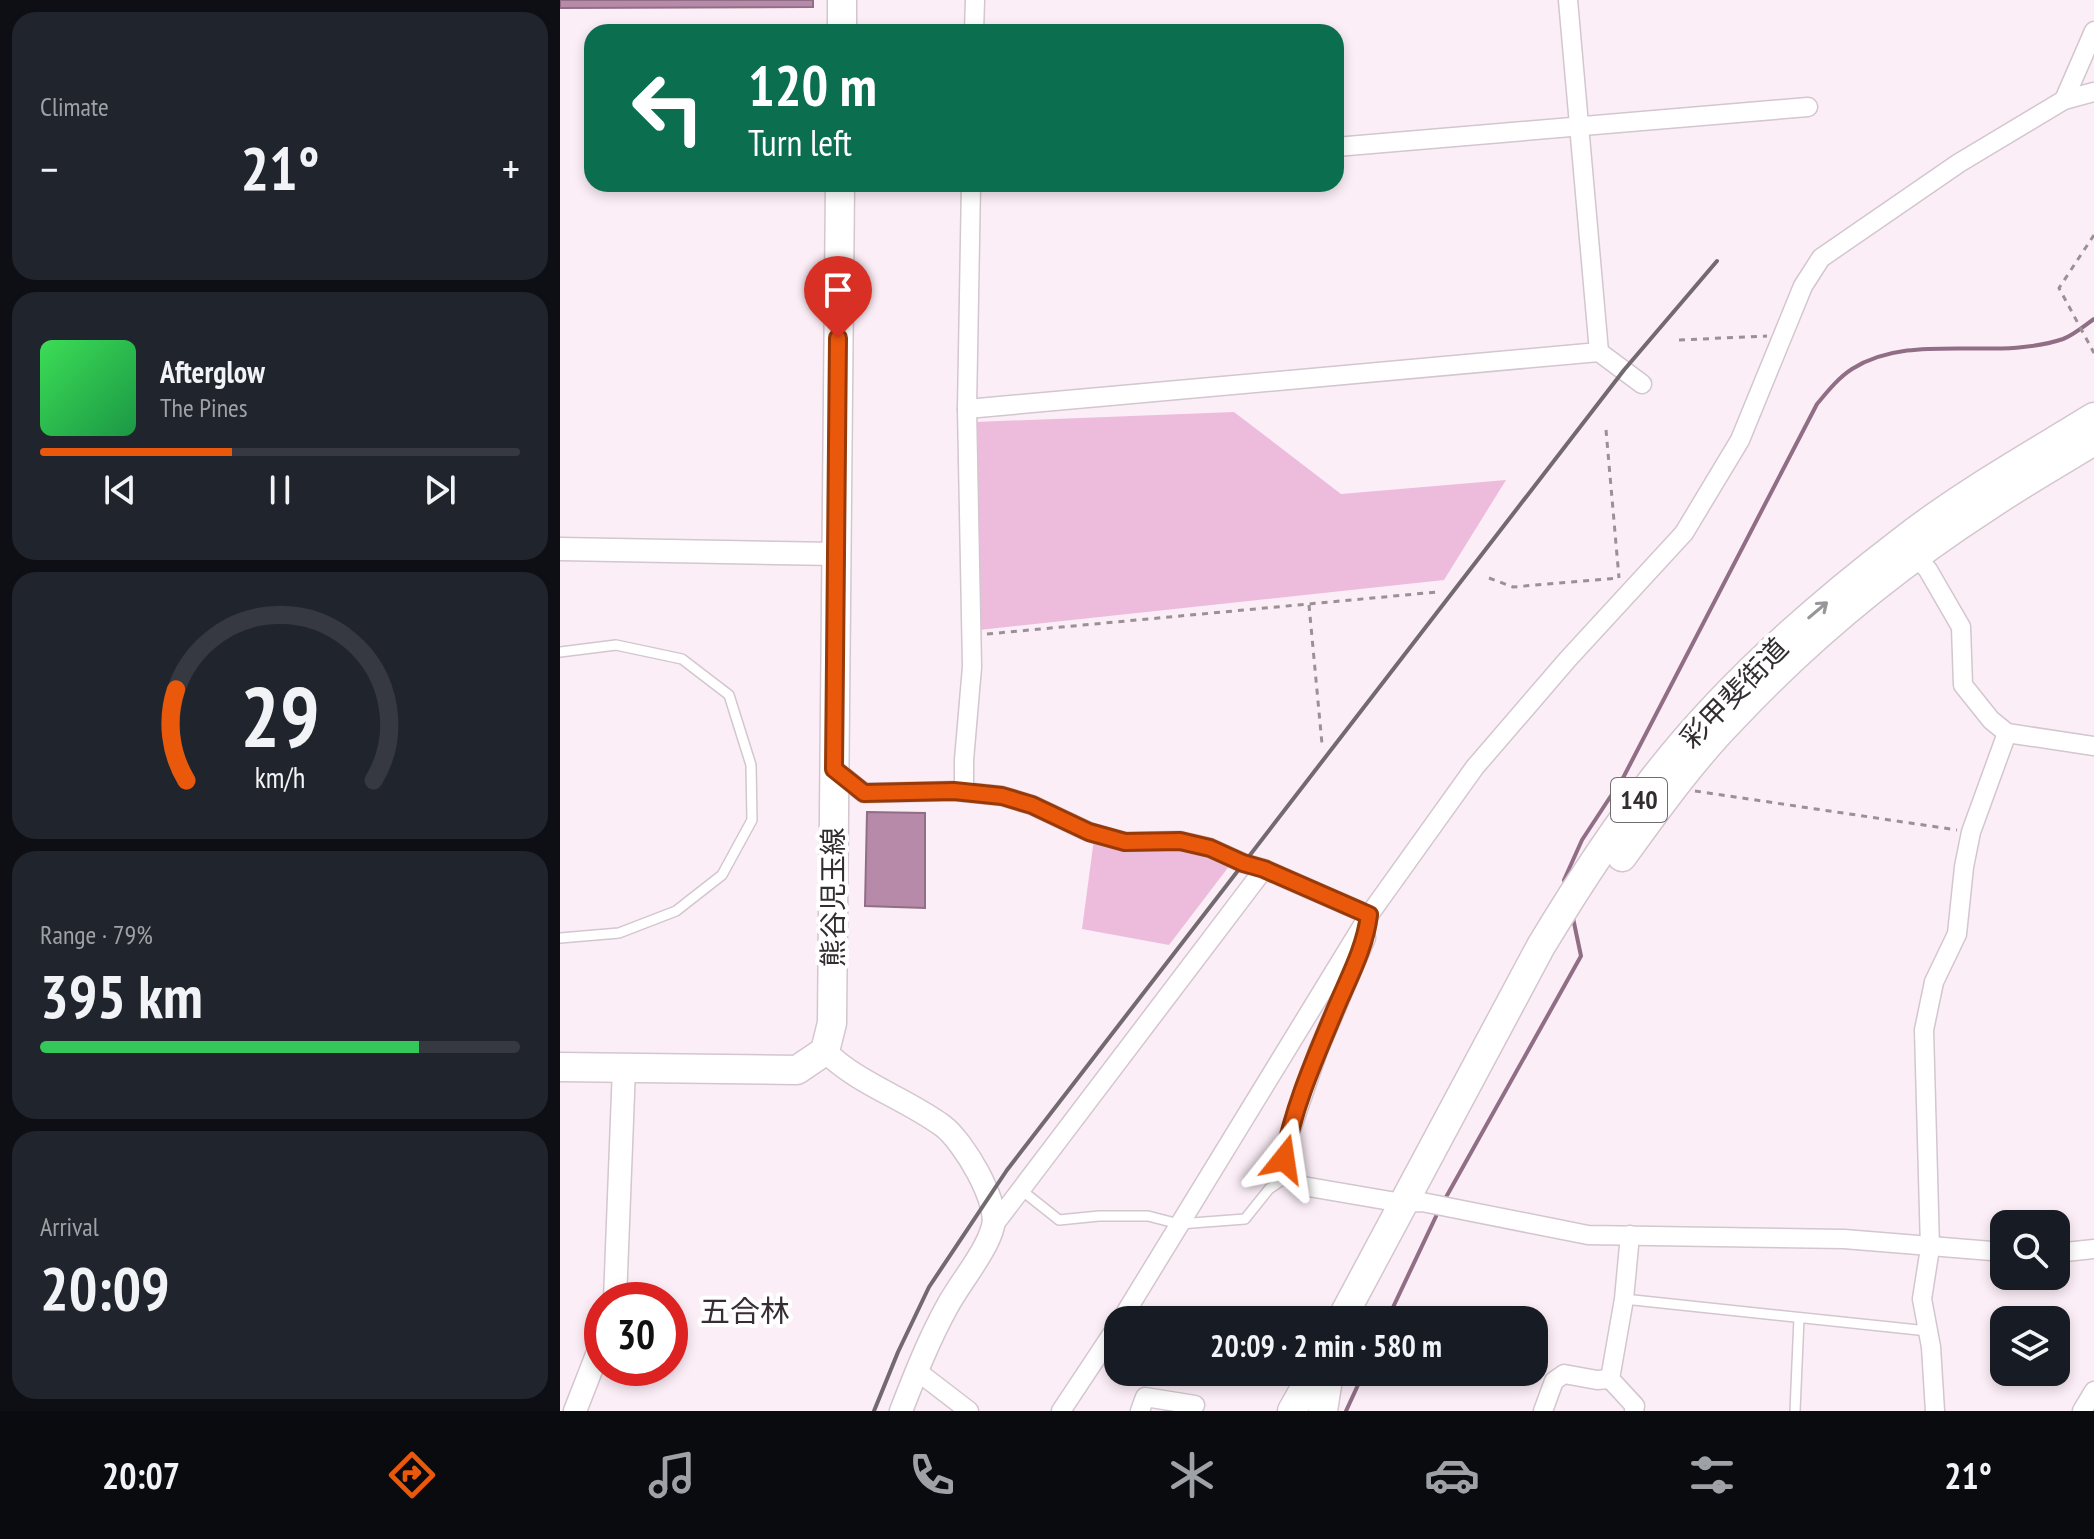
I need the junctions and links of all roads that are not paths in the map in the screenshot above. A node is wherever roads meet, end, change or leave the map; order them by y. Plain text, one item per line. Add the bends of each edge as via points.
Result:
1 (842, 0) edge
2 (975, 0) edge
3 (1568, 0) edge
4 (842, 24) edge
5 (974, 24) edge
6 (2094, 31) edge
7 (2094, 92) edge
8 (2064, 100) junction
9 (1808, 107) dead end
10 (1577, 126) junction
11 (1344, 146) edge
12 (840, 192) edge
13 (971, 192) edge
14 (1599, 352) junction
15 (1642, 384) dead end
16 (967, 409) junction
17 (2094, 417) edge
18 (2094, 441) edge
19 (560, 549) edge
20 (835, 554) junction
21 (1916, 556) junction
22 (560, 652) edge
23 (2007, 733) junction
24 (2094, 746) edge
25 (834, 769) junction
26 (964, 792) junction
27 (1264, 869) junction
28 (1369, 915) junction
29 (560, 938) edge
30 (825, 1051) junction
31 (560, 1067) edge
32 (624, 1068) junction
33 (1288, 1176) junction
34 (1020, 1189) junction
35 (1412, 1203) junction
36 (1179, 1224) junction
37 (994, 1225) junction
38 (1630, 1235) junction
39 (1930, 1248) junction
40 (2094, 1249) edge
41 (1990, 1251) edge
42 (2070, 1252) edge
43 (616, 1282) edge
44 (1624, 1299) junction
45 (1129, 1306) edge
46 (1349, 1306) edge
47 (1367, 1306) edge
48 (1799, 1318) junction
49 (1928, 1331) junction
50 (1104, 1346) edge
51 (917, 1371) junction
52 (1610, 1379) junction
53 (585, 1386) edge
54 (2094, 1391) edge
55 (1316, 1393) edge
56 (1195, 1405) dead end
57 (575, 1411) edge
58 (901, 1411) edge
59 (969, 1411) edge
60 (1061, 1411) edge
61 (1140, 1411) edge
62 (1271, 1411) edge
63 (1543, 1411) edge
64 (1634, 1411) edge
65 (1795, 1411) edge
66 (1935, 1411) edge
67 (2082, 1411) edge

1 - 4 main road
2 - 5 street
3 - 10 street
6 - 8 street
7 - 8 street
8 - 28 street via 1959,163 1821,258 1803,286 1733,451 1684,533 1475,767
9 - 10 street
10 - 11 street
10 - 14 street
12 - 20 main road, 熊谷児玉線
13 - 16 street
14 - 15 street
14 - 16 street
16 - 26 street via 972,667
35 -> 17 main road, 彩甲斐街道 / 140 via 1565,906 1656,775 1783,640 1902,541
18 - 21 main road, 彩甲斐街道 / 140
19 - 20 street
20 - 25 main road, 熊谷児玉線
21 - 23 street via 1961,627 1963,685
21 - 35 main road, 彩甲斐街道 / 140 via 1796,655 1730,720 1678,782 1572,929
22 - 29 lane via 616,645 682,659 729,695 751,765 752,820 722,875 676,911 619,933
23 - 24 street
23 - 39 street via 1971,832 1957,934 1934,982 1924,1030
25 - 26 street via 864,793
25 - 30 main road, 熊谷児玉線 via 832,1023
26 - 27 street via 1032,805 1089,832 1125,842 1180,841
27 - 28 street
27 - 34 street
28 - 33 street via 1366,937 1287,1141
28 - 36 street
30 - 32 main road via 797,1070
30 - 37 street via 848,1071 944,1126 960,1142 988,1196
31 - 32 main road
32 - 43 street
33 - 35 street via 1303,1186
33 - 36 lane via 1269,1189 1245,1219
34 - 36 lane via 1059,1220 1148,1216
34 - 37 street
35 - 38 street via 1588,1235
35 - 46 main road, 彩甲斐街道 / 140
35 - 47 main road, 彩甲斐街道 / 140
36 - 45 street
37 - 51 street
38 - 39 street via 1844,1239
38 - 44 street
39 - 41 street
39 - 49 street via 1922,1299
40 - 42 street
44 - 48 lane
44 - 52 street
48 - 49 lane
48 - 65 lane
49 - 66 street
50 - 60 street
51 - 58 street
51 - 59 street
52 - 63 street via 1564,1374 1554,1381
52 - 64 street
53 - 57 street
54 - 67 street
55 - 62 main road via 1286,1395
56 - 61 street via 1145,1397

